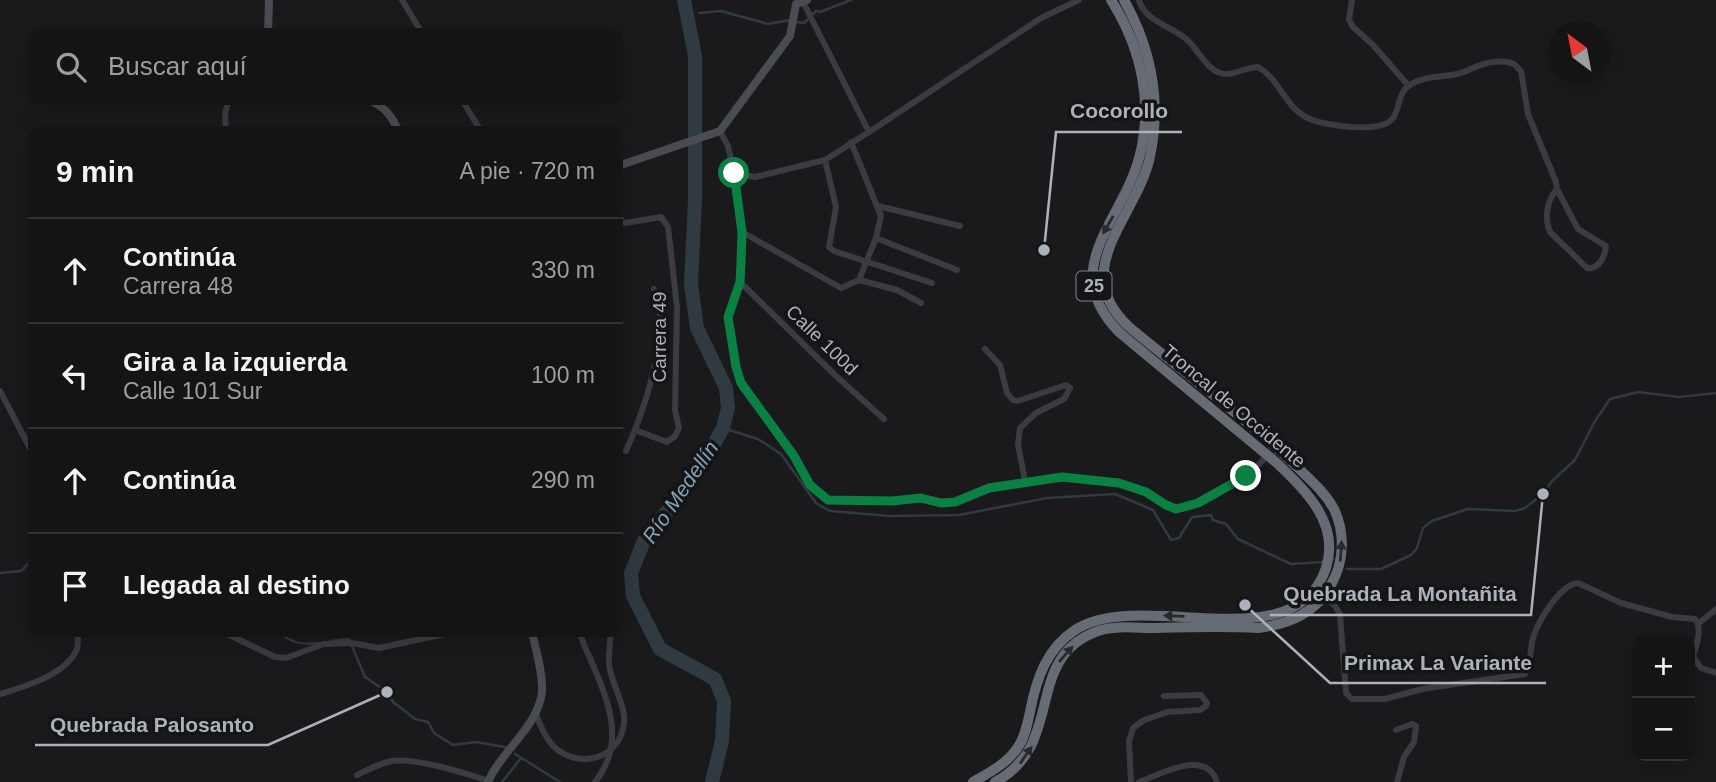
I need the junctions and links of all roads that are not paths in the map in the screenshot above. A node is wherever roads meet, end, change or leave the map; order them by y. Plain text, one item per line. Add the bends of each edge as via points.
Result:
1 (269, 0) edge
2 (402, 0) edge
3 (1079, 0) edge
4 (1111, 0) edge
5 (1124, 0) edge
6 (1139, 0) edge
7 (1352, 0) edge
8 (806, 4) edge
9 (268, 28) edge
10 (419, 28) edge
11 (1408, 85) junction
12 (227, 105) edge
13 (379, 105) edge
14 (465, 105) edge
15 (226, 126) edge
16 (396, 126) edge
17 (478, 126) edge
18 (720, 131) junction
19 (869, 132) junction
20 (851, 142) junction
21 (825, 160) junction
22 (623, 164) edge
23 (734, 173) junction
24 (1557, 189) junction
25 (878, 206) junction
26 (623, 222) edge
27 (960, 226) dead end
28 (742, 232) junction
29 (876, 238) junction
30 (868, 261) junction
31 (957, 270) dead end
32 (859, 280) junction
33 (740, 282) junction
34 (932, 283) dead end
35 (654, 289) dead end
36 (921, 303) dead end
37 (676, 334) junction
38 (660, 336) junction
39 (985, 349) dead end
40 (0, 391) edge
41 (884, 419) dead end
42 (635, 430) junction
43 (28, 444) edge
44 (626, 451) dead end
45 (1268, 455) junction
46 (1025, 481) junction
47 (1324, 596) junction
48 (1716, 609) edge
49 (1699, 623) junction
50 (78, 637) edge
51 (233, 637) edge
52 (431, 637) edge
53 (533, 637) edge
54 (581, 637) edge
55 (610, 637) edge
56 (1716, 673) edge
57 (0, 694) edge
58 (1164, 696) dead end
59 (536, 714) junction
60 (1396, 730) dead end
61 (611, 750) junction
62 (357, 775) dead end
63 (489, 781) edge
64 (595, 782) edge
65 (973, 782) edge
66 (995, 782) edge
67 (1131, 782) edge
68 (1139, 782) edge
69 (1217, 782) edge
70 (1396, 782) edge

1 - 9 street
2 - 10 street
3 - 19 street via 1041,18
4 -> 45 highway, Troncal de Occidente / 25 via 1141,68 1145,126 1135,174 1097,248 1093,271 1098,302 1120,333
47 -> 5 highway, Troncal de Occidente / 25 via 1341,554 1340,527 1330,502 1276,447 1128,326 1114,311 1106,292 1106,252 1144,177 1155,120 1151,67
6 - 11 street via 1145,12 1188,40 1216,71 1230,74 1258,67 1295,111 1323,124 1354,127 1388,122
7 - 11 street via 1349,20 1353,27
8 - 18 street via 796,4 790,36
8 - 19 street
11 - 24 street via 1485,63 1514,64 1521,71 1528,114
12 - 15 street
13 - 16 street
14 - 17 street
18 - 22 street
18 - 23 street
19 - 20 street
20 - 21 street
20 - 25 street
21 - 23 street via 755,177
21 - 30 street via 836,207 829,247
23 - 28 street
24 - 24 street via 1547,211 1550,232 1587,268 1595,267 1606,246 1578,229
25 - 27 street
25 - 29 street via 881,216
26 - 37 street, Carrera 49 via 661,217 668,227
28 - 32 street via 841,288
28 - 33 street
29 - 30 street
29 - 31 street
30 - 32 street
30 - 34 street
32 - 36 street via 897,290
33 - 41 street, Calle 100d
33 - 46 street via 728,317 741,383 810,485 828,500 955,502 989,488
35 - 38 street, Carrera 49
37 - 38 street
37 - 42 street, Carrera 49 via 675,436 667,442
38 - 42 street, Carrera 49
39 - 46 street via 1000,365 1013,400 1066,385 1070,388 1064,399 1020,428
40 - 43 street
42 - 44 street, Carrera 49
45 - 46 street via 1232,485 1176,509 1119,483 1062,477
45 -> 65 highway, Troncal de Occidente / 25 via 1309,496 1328,532 1328,563 1314,591 1290,610 1265,617 1108,617 1078,628 1056,647 1041,671 1020,745 1004,763
47 - 49 street via 1340,614 1346,693 1352,699 1385,699 1525,674 1542,618 1570,584
66 -> 47 highway, Troncal de Occidente / 25 via 1013,771 1028,753 1053,673 1070,648 1087,636 1114,628 1280,625 1307,612
48 - 49 street
49 - 56 street via 1693,657 1701,668
50 - 57 street via 77,648 62,667
51 - 52 street via 286,658 316,646 351,643 379,648
53 - 59 street via 542,681
54 - 61 street via 607,701
55 - 61 street via 610,665 625,720
58 - 67 street via 1201,695 1207,703 1200,710 1168,712 1133,728 1129,741
59 - 61 street via 547,738 568,755 595,760
59 - 63 street
60 - 70 street via 1412,724 1417,733
61 - 64 street via 606,768
62 - 63 street via 401,760
68 - 69 street via 1189,764 1205,766

